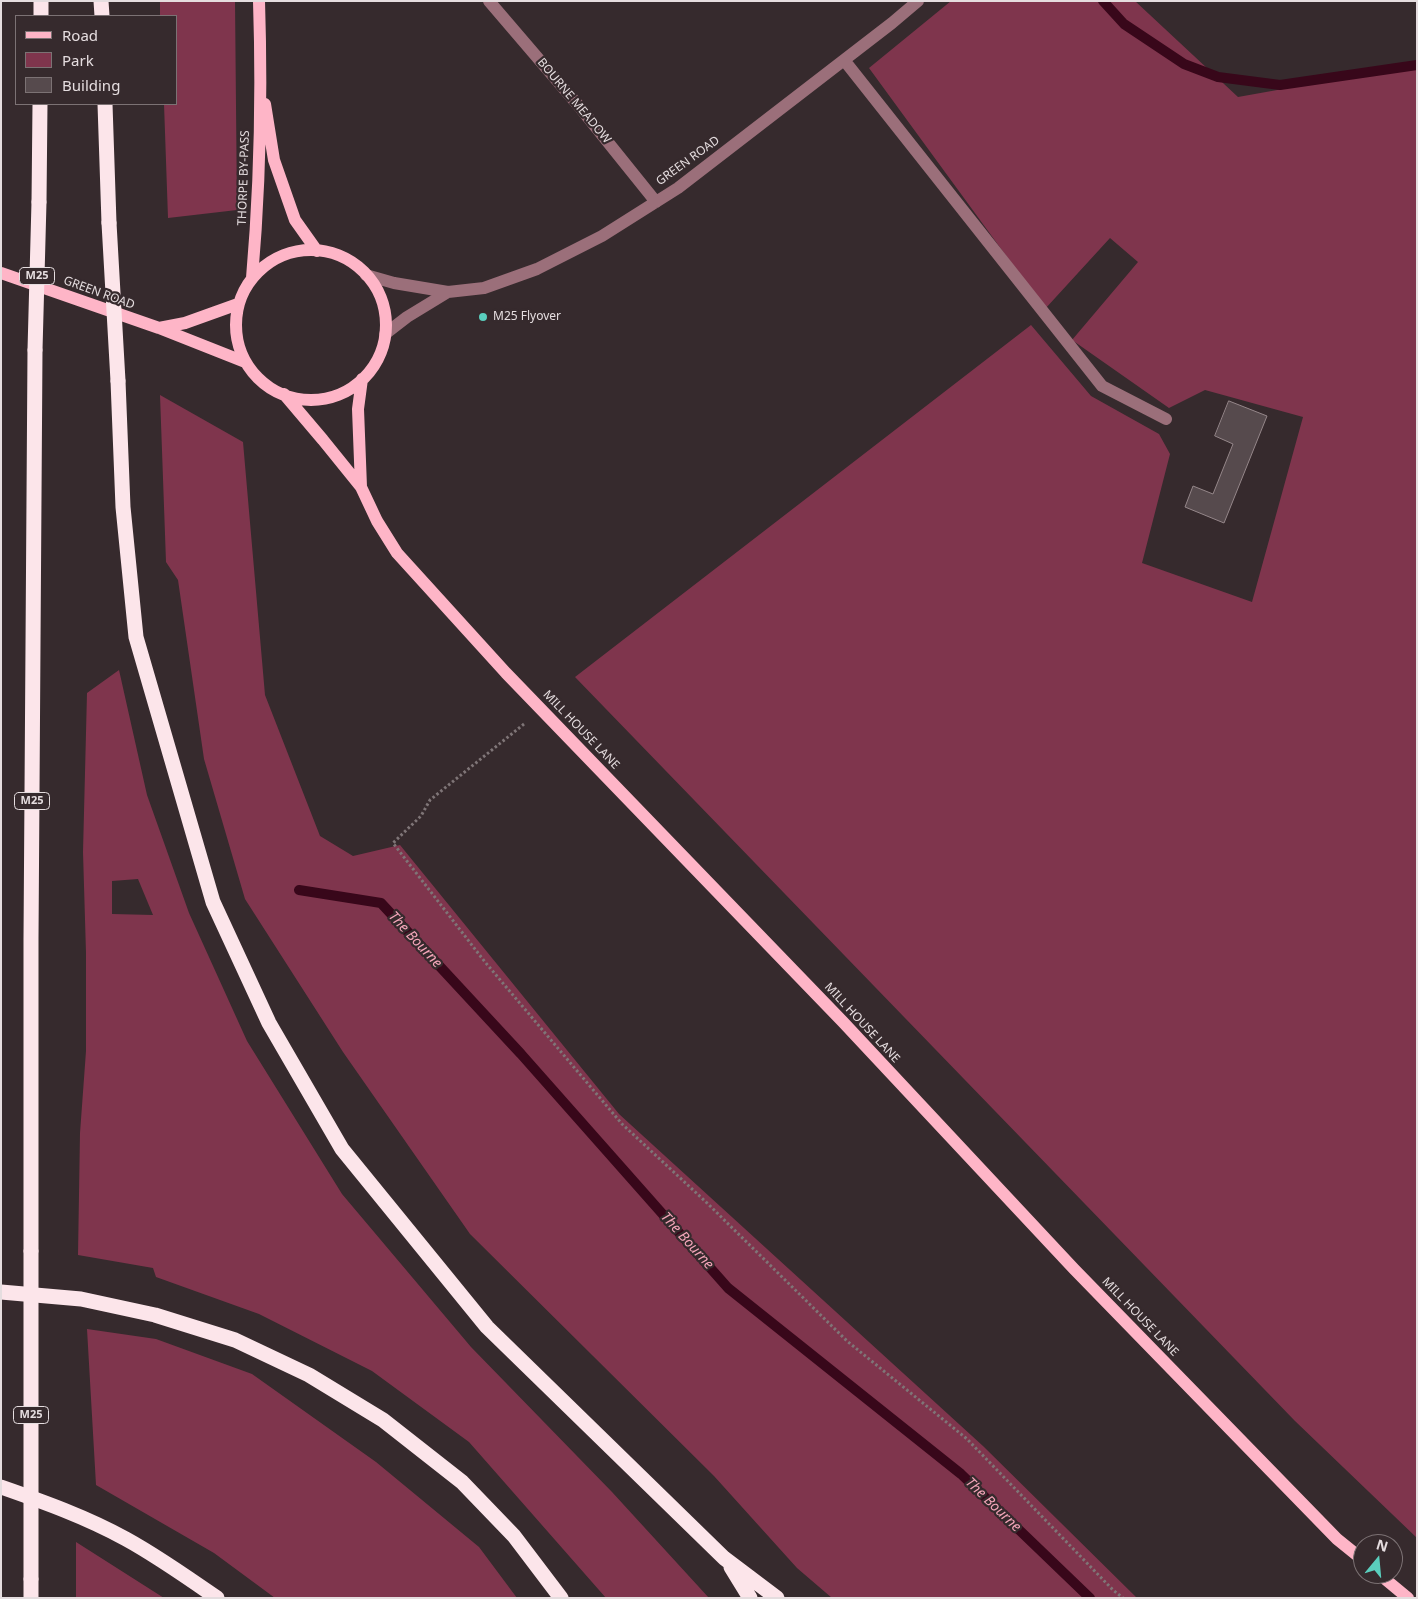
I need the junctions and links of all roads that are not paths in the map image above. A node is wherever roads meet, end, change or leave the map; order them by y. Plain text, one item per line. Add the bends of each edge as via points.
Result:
1 (41, 1) edge
2 (101, 1) edge
3 (259, 1) edge
4 (489, 1) edge
5 (918, 1) edge
6 (41, 15) edge
7 (102, 15) edge
8 (844, 60) junction
9 (261, 79) junction
10 (40, 105) edge
11 (105, 105) edge
12 (656, 202) junction
13 (317, 251) junction
14 (1, 273) edge
15 (366, 275) junction
16 (252, 278) junction
17 (448, 292) junction
18 (238, 304) junction
19 (159, 328) junction
20 (385, 334) junction
21 (245, 362) junction
22 (362, 379) junction
23 (284, 394) junction
24 (1166, 419) dead end
25 (361, 487) junction
26 (1, 1292) edge
27 (1, 1487) edge
28 (1353, 1552) edge
29 (724, 1558) junction
30 (1392, 1584) edge
31 (31, 1598) edge
32 (217, 1598) edge
33 (561, 1598) edge
34 (750, 1598) edge
35 (777, 1598) edge
36 (1408, 1598) edge

1 - 6 highway
2 - 7 highway
3 - 9 main road, THORPE BY-PASS
4 - 12 street, BOURNE MEADOW
5 - 8 street, GREEN ROAD
8 - 12 street, GREEN ROAD
8 - 24 street via 1102,386
9 - 13 main road, THORPE BY-PASS via 274,160 295,220
9 - 16 main road, THORPE BY-PASS via 257,224
10 - 31 highway, M25, bridge via 31,948
11 - 29 highway, bridge via 123,507 136,637 212,902 269,1023 342,1149 487,1327
12 - 17 street, GREEN ROAD via 602,236 537,269 484,288
13 - 15 main road via 332,252 358,266
13 - 16 main road via 302,250 274,259
14 - 19 main road, GREEN ROAD
15 - 17 street, GREEN ROAD
15 - 20 main road via 377,288 386,316
16 - 18 main road
17 - 20 street, GREEN ROAD
18 - 19 main road via 185,323
18 - 21 main road via 236,334
19 - 21 main road, GREEN ROAD
20 - 22 main road via 384,346 370,372
21 - 23 main road via 264,384
22 - 23 main road via 348,391 320,400 290,398
22 - 25 main road, MILL HOUSE LANE via 358,409
23 - 25 main road, MILL HOUSE LANE
25 - 28 main road, MILL HOUSE LANE via 397,553 542,710 843,1022 1074,1269
26 - 33 highway via 81,1299 155,1315 235,1340 309,1375 383,1420 462,1482 514,1536
27 - 32 highway via 67,1511 126,1539
29 - 34 highway
29 - 35 highway
30 - 36 main road

